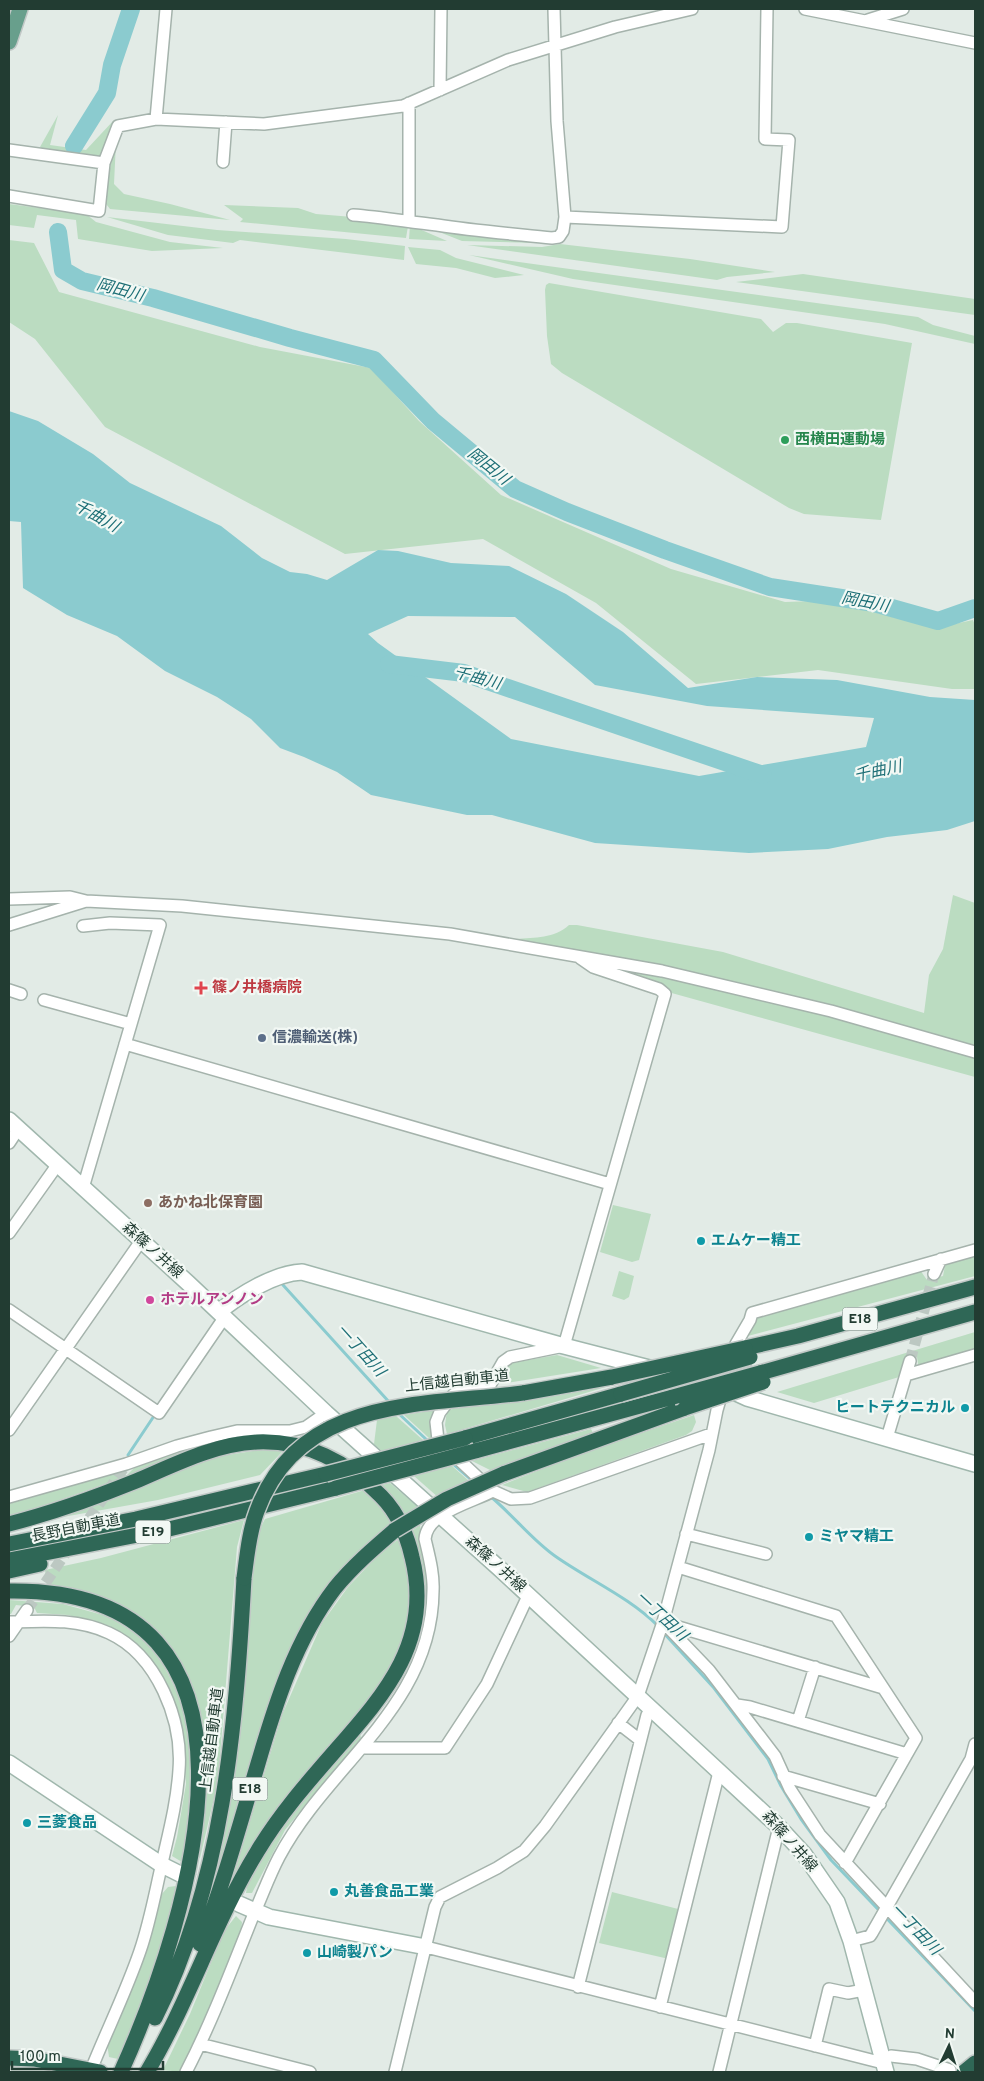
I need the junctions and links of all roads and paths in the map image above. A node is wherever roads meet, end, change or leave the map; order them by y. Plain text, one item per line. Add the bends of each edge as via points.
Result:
1 (20, 9) edge
2 (166, 9) edge
3 (441, 9) edge
4 (554, 9) edge
5 (692, 9) edge
6 (767, 9) edge
7 (805, 9) edge
8 (903, 9) edge
9 (866, 21) junction
10 (9, 42) edge
11 (975, 43) edge
12 (554, 44) junction
13 (440, 90) junction
14 (410, 103) junction
15 (156, 119) junction
16 (226, 122) junction
17 (9, 150) edge
18 (223, 162) dead end
19 (104, 163) junction
20 (9, 196) edge
21 (353, 215) dead end
22 (564, 217) junction
23 (409, 221) junction
24 (9, 899) edge
25 (86, 901) junction
26 (9, 926) edge
27 (83, 926) dead end
28 (577, 955) junction
29 (9, 990) edge
30 (21, 994) dead end
31 (44, 1000) dead end
32 (131, 1024) junction
33 (125, 1044) junction
34 (975, 1052) edge
35 (14, 1124) edge
36 (9, 1143) edge
37 (58, 1164) junction
38 (610, 1184) junction
39 (83, 1188) junction
40 (9, 1232) edge
41 (141, 1241) junction
42 (975, 1250) edge
43 (941, 1259) junction
44 (934, 1274) tunnel mouth
45 (975, 1287) edge
46 (975, 1292) edge
47 (9, 1310) edge
48 (975, 1314) edge
49 (221, 1315) junction
50 (564, 1346) junction
51 (64, 1349) junction
52 (747, 1352) junction
53 (975, 1355) edge
54 (910, 1362) tunnel mouth
55 (906, 1375) junction
56 (761, 1377) junction
57 (723, 1387) junction
58 (326, 1412) junction
59 (9, 1430) edge
60 (711, 1434) junction
61 (887, 1438) junction
62 (975, 1464) edge
63 (326, 1474) junction
64 (295, 1482) joint
65 (489, 1493) junction
66 (9, 1497) edge
67 (296, 1498) joint
68 (440, 1516) junction
69 (9, 1524) edge
70 (169, 1529) junction
71 (686, 1534) junction
72 (9, 1535) edge
73 (9, 1544) edge
74 (766, 1554) dead end
75 (9, 1560) edge
76 (678, 1567) junction
77 (9, 1571) edge
78 (9, 1591) edge
79 (528, 1596) junction
80 (27, 1610) tunnel mouth
81 (14, 1621) edge
82 (662, 1626) junction
83 (9, 1636) edge
84 (815, 1667) junction
85 (883, 1688) junction
86 (638, 1696) junction
87 (737, 1706) junction
88 (647, 1716) dead end
89 (798, 1721) junction
90 (618, 1723) junction
91 (640, 1740) junction
92 (975, 1744) edge
93 (363, 1748) junction
94 (907, 1754) junction
95 (9, 1763) edge
96 (719, 1772) junction
97 (783, 1776) junction
98 (880, 1804) junction
99 (779, 1827) junction
100 (845, 1863) junction
101 (162, 1866) junction
102 (180, 1874) tunnel mouth
103 (239, 1904) tunnel mouth
104 (884, 1911) junction
105 (255, 1912) junction
106 (851, 1941) junction
107 (426, 1947) junction
108 (578, 1986) junction
109 (864, 1990) junction
110 (975, 2002) edge
111 (660, 2007) junction
112 (731, 2026) junction
113 (200, 2044) junction
114 (815, 2046) junction
115 (9, 2058) edge
116 (975, 2063) edge
117 (887, 2064) edge
118 (95, 2071) edge
119 (957, 2071) edge
120 (121, 2072) edge
121 (126, 2072) edge
122 (142, 2072) edge
123 (147, 2072) edge
124 (186, 2072) edge
125 (310, 2072) edge
126 (395, 2072) edge
127 (719, 2072) edge

1 - 10 main road
2 - 15 street
3 - 13 street
4 - 12 street
5 - 12 street
6 - 22 street via 765,139 789,140 782,227
7 - 9 street
8 - 9 street
9 - 11 street
12 - 13 street
12 - 22 street
13 - 14 street
14 - 16 street via 264,124
14 - 23 street
15 - 16 street
15 - 19 street via 118,126
16 - 18 street
17 - 19 street
19 - 20 street via 99,211
21 - 23 street
22 - 23 street via 563,231 559,237 552,238
24 - 25 street via 70,897
25 - 26 street
25 - 28 street via 182,906 335,921 450,934
27 - 32 street via 110,922 160,925
28 - 34 street via 662,971 831,1011
28 - 38 street via 593,967 665,994
29 - 30 street
31 - 32 street
32 - 33 street
33 - 38 street
33 - 39 street
35 - 36 street
35 - 37 main road, 森篠ノ井線
37 - 39 main road, 森篠ノ井線
37 - 40 street
38 - 50 street
39 - 41 main road, 森篠ノ井線
41 - 49 main road, 森篠ノ井線
41 - 51 street
42 - 43 street
43 - 44 street
43 - 57 street via 752,1314 736,1344
45 - 52 highway, 上信越自動車道 / E18
46 - 52 highway, 上信越自動車道 / E18
47 - 51 street
48 - 56 highway, E18
49 - 50 main road via 270,1281 287,1273 302,1272
49 - 51 street via 159,1413
49 - 58 main road, 森篠ノ井線
50 - 57 main road
50 - 65 street via 510,1357 503,1362 490,1385 454,1394 440,1412 436,1422 438,1440
51 - 59 street
52 - 63 highway, 上信越自動車道 / E18, bridge via 621,1394
52 - 121 highway, 上信越自動車道 / E18, bridge via 523,1393 390,1408 348,1418 319,1433 295,1451 270,1483 252,1528 244,1578 234,1727 207,1871 172,1979
53 - 55 street
54 - 55 street
55 - 61 street
56 - 67 highway, E18, bridge via 673,1397
56 - 122 highway, E18, bridge via 503,1474 447,1499 395,1530 335,1588 305,1636 289,1673 212,1914 177,2001
57 - 60 street
57 - 61 main road via 747,1398
58 - 66 street via 306,1428 237,1431 177,1446 124,1467
58 - 68 main road, 森篠ノ井線
60 - 65 street via 530,1498 511,1499
60 - 71 street
61 - 62 main road
63 - 64 highway, 上信越自動車道 / E18
63 - 72 highway
64 - 73 highway, 長野自動車道 / E19
65 - 68 street
67 - 70 highway, 長野自動車道 / E19
68 - 79 main road, 森篠ノ井線
68 - 93 street via 426,1531 434,1590 429,1636 404,1691
69 - 123 highway via 100,1496 221,1448 257,1442 276,1443 311,1449 358,1474 384,1499 404,1530 410,1548 418,1586 417,1606 410,1643 401,1664 379,1700 301,1791 257,1851
70 - 75 highway, 長野自動車道 / E19
70 - 77 highway
71 - 74 street
71 - 76 street
76 - 82 street
76 - 85 street via 836,1616
78 - 120 highway via 50,1592 79,1597 106,1607 137,1626 154,1641 176,1671 194,1721 198,1744 199,1798 186,1884 166,1961
79 - 86 main road, 森篠ノ井線
79 - 93 street via 487,1684 445,1748
80 - 81 street
81 - 83 street
81 - 101 street via 62,1620 110,1634 138,1654 164,1690 177,1736 179,1768 172,1823
82 - 84 street
82 - 86 street
82 - 87 street via 708,1670
84 - 85 street
84 - 89 street
85 - 94 street via 916,1738
86 - 90 street
86 - 96 main road, 森篠ノ井線
87 - 89 street via 750,1706
87 - 97 street via 775,1756
88 - 91 street
89 - 94 street
90 - 91 street
90 - 107 street via 545,1826 524,1850 497,1868 440,1897
91 - 108 street
92 - 104 street via 971,1759
93 - 105 street via 338,1774 291,1836 262,1891
94 - 98 street
95 - 101 main road
96 - 99 main road, 森篠ノ井線
96 - 111 street
97 - 98 street
97 - 100 street via 820,1835
98 - 100 street
99 - 106 main road, 森篠ノ井線 via 804,1854 837,1902
99 - 112 street
100 - 104 street
101 - 102 main road
101 - 118 street via 140,1952
103 - 105 main road
104 - 106 street via 870,1936
104 - 110 street
105 - 107 main road
105 - 113 street
106 - 109 main road, 森篠ノ井線
107 - 108 street
107 - 126 street
108 - 111 street
109 - 114 street via 848,1994 829,1989
109 - 117 main road, 森篠ノ井線
111 - 112 street
112 - 114 street
112 - 127 street
113 - 124 street
113 - 125 street
114 - 117 street
115 - 118 highway via 34,2059
116 - 119 highway
117 - 119 street via 917,2059

